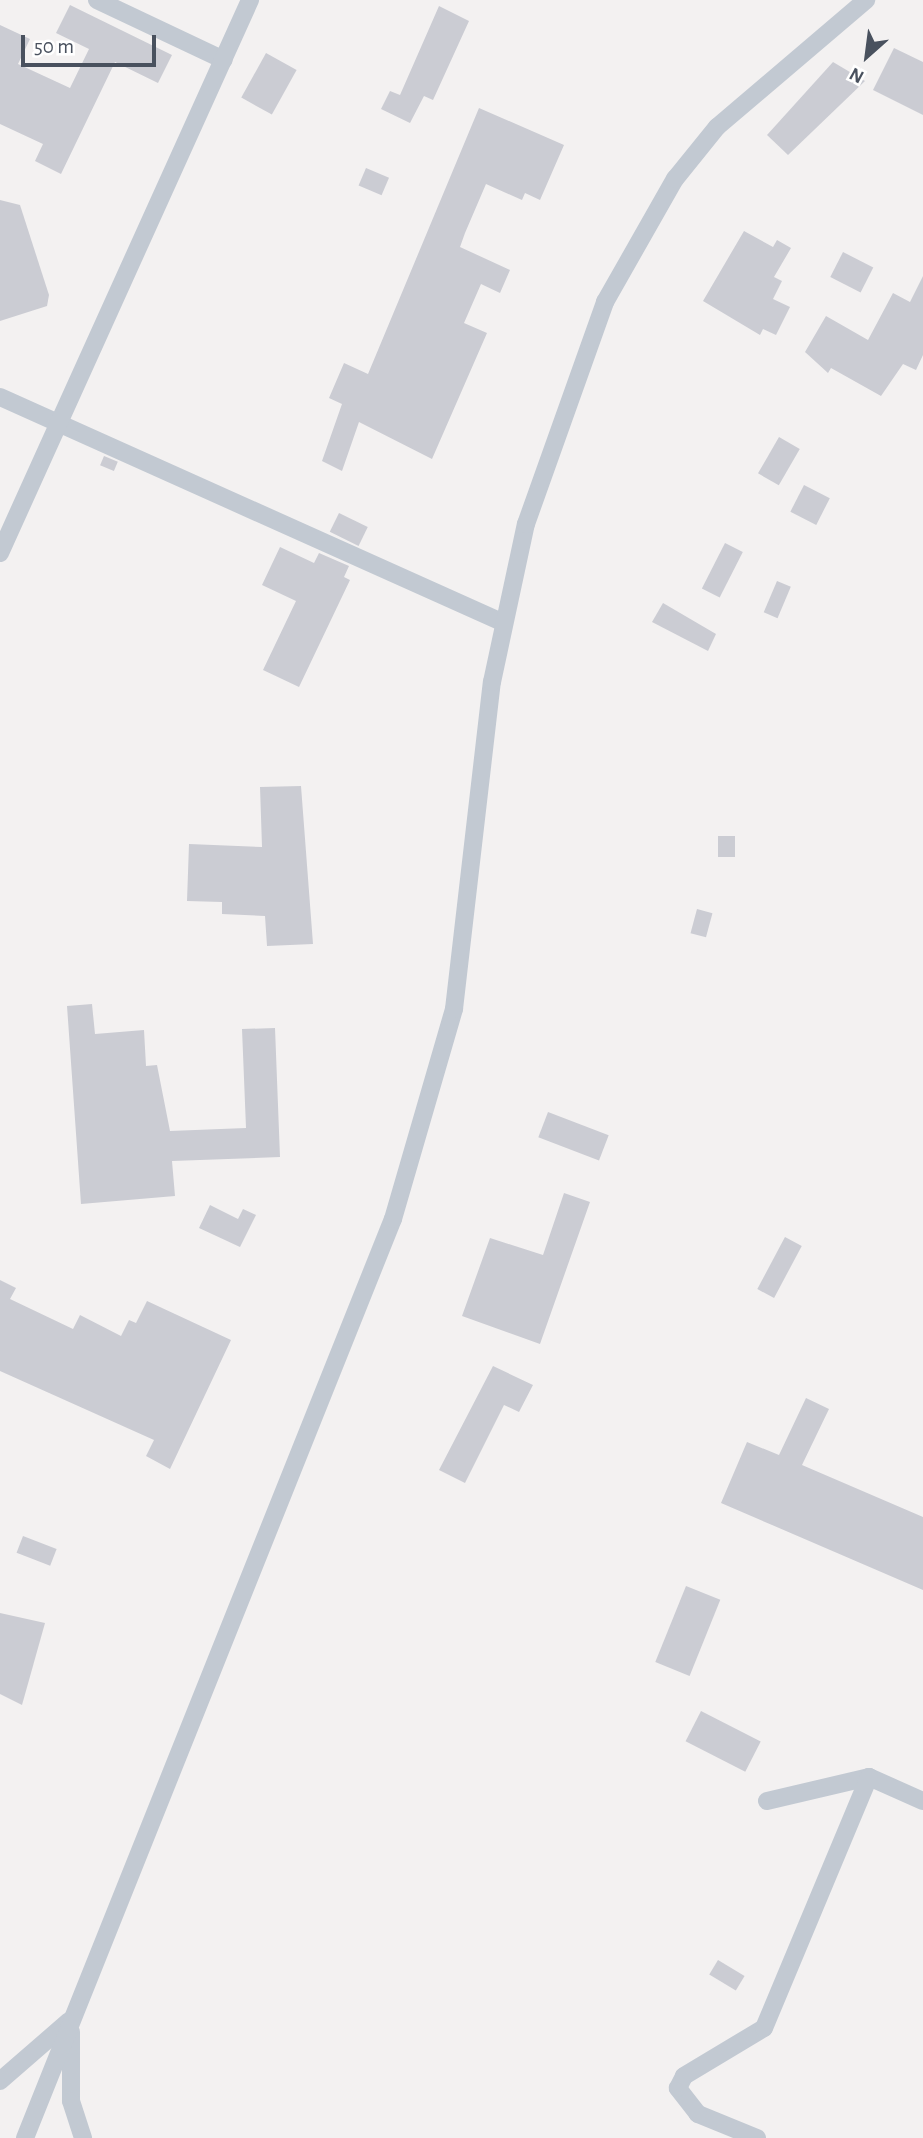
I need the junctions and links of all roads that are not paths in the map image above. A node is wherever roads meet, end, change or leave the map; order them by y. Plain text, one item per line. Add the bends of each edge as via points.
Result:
1 (97, 0) edge
2 (250, 0) edge
3 (866, 0) edge
4 (224, 60) junction
5 (0, 397) edge
6 (57, 423) junction
7 (0, 553) edge
8 (504, 623) junction
9 (869, 1777) junction
10 (767, 1801) dead end
11 (923, 1801) edge
12 (71, 2018) junction
13 (0, 2081) edge
14 (25, 2138) edge
15 (83, 2138) edge
16 (757, 2138) edge

1 - 4 lane
2 - 4 lane
3 - 8 lane via 717,127 633,247 549,450
4 - 6 lane
5 - 6 lane
6 - 7 lane
6 - 8 lane
8 - 12 lane via 454,1009 393,1219
9 - 10 lane
9 - 11 lane
9 - 16 lane via 764,2028 684,2076 678,2088 698,2114
12 - 13 lane
12 - 14 lane
12 - 15 lane via 71,2101

